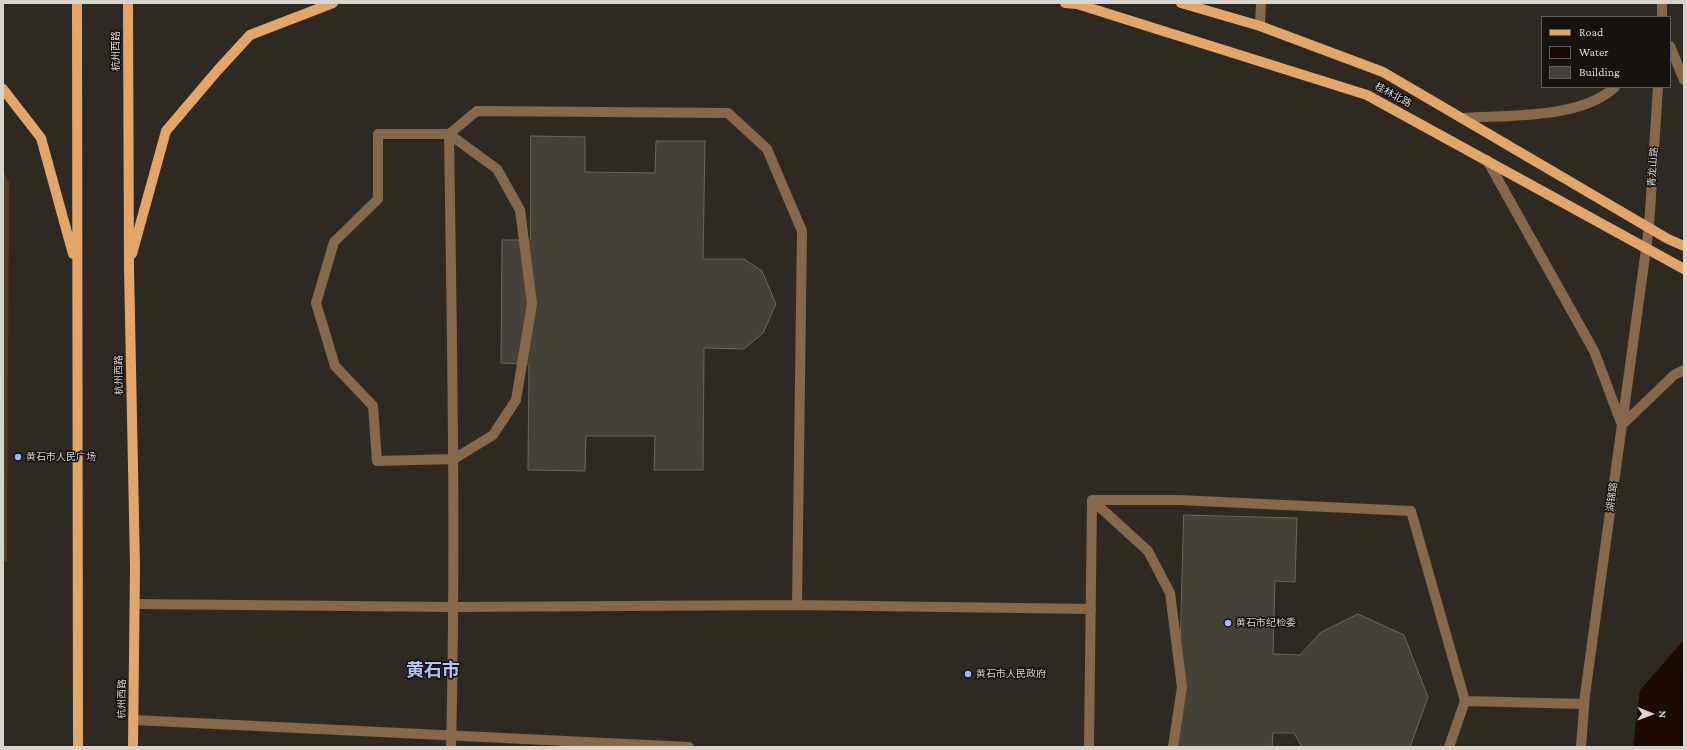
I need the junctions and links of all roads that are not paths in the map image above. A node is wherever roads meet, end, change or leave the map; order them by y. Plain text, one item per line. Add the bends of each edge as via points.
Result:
1 (77, 3) edge
2 (128, 3) edge
3 (333, 3) edge
4 (1065, 3) edge
5 (1181, 3) edge
6 (1261, 3) edge
7 (1662, 3) edge
8 (1662, 16) edge
9 (1260, 26) junction
10 (1671, 48) edge
11 (1684, 80) edge
12 (1614, 88) edge
13 (1658, 88) edge
14 (3, 89) edge
15 (1463, 118) junction
16 (449, 134) junction
17 (1487, 160) junction
18 (1649, 227) junction
19 (1684, 246) edge
20 (1646, 247) junction
21 (76, 267) junction
22 (129, 268) junction
23 (1684, 269) edge
24 (1684, 370) edge
25 (1622, 425) junction
26 (454, 459) junction
27 (1092, 500) junction
28 (135, 604) junction
29 (797, 605) junction
30 (453, 607) junction
31 (1091, 609) junction
32 (1465, 701) junction
33 (1584, 704) junction
34 (133, 720) junction
35 (451, 735) junction
36 (78, 747) edge
37 (133, 747) edge
38 (451, 747) edge
39 (689, 747) edge
40 (1089, 747) edge
41 (1172, 747) edge
42 (1449, 747) edge
43 (1581, 747) edge

1 - 21 main road
2 - 22 main road, 杭州西路
3 - 22 main road via 250,35 166,131
4 - 17 main road, 桂林北路 via 1078,4 1367,95
5 - 9 main road, 桂林北路
6 - 9 street
7 - 8 street
9 - 15 main road, 桂林北路 via 1383,72
10 - 11 street
12 - 15 street via 1606,96 1556,112
13 - 18 street, 青龙山路
14 - 21 main road via 41,138
15 - 18 main road, 桂林北路
16 - 26 street
16 - 26 street via 497,169 520,210 532,304 516,400 493,435
16 - 26 street via 378,134 378,199 334,242 316,303 335,366 373,406 377,460
16 - 29 street via 476,111 728,113 767,149 802,231
17 - 20 main road, 桂林北路
17 - 25 street via 1594,351
18 - 19 main road, 桂林北路
18 - 20 street, 青龙山路
20 - 23 main road, 桂林北路
20 - 25 street, 湖锦路
21 - 36 main road
22 - 28 main road, 杭州西路
24 - 25 street via 1674,375
25 - 33 street, 湖锦路
26 - 30 street
27 - 31 street
27 - 32 street via 1180,500 1411,510
27 - 41 street via 1148,551 1170,593 1182,686
28 - 30 street
28 - 34 main road, 杭州西路
29 - 30 street
29 - 31 street
30 - 35 street
31 - 40 street
32 - 33 street
32 - 42 street
33 - 43 street, 湖锦路
34 - 35 street
34 - 37 main road, 杭州西路
35 - 38 street
35 - 39 street

